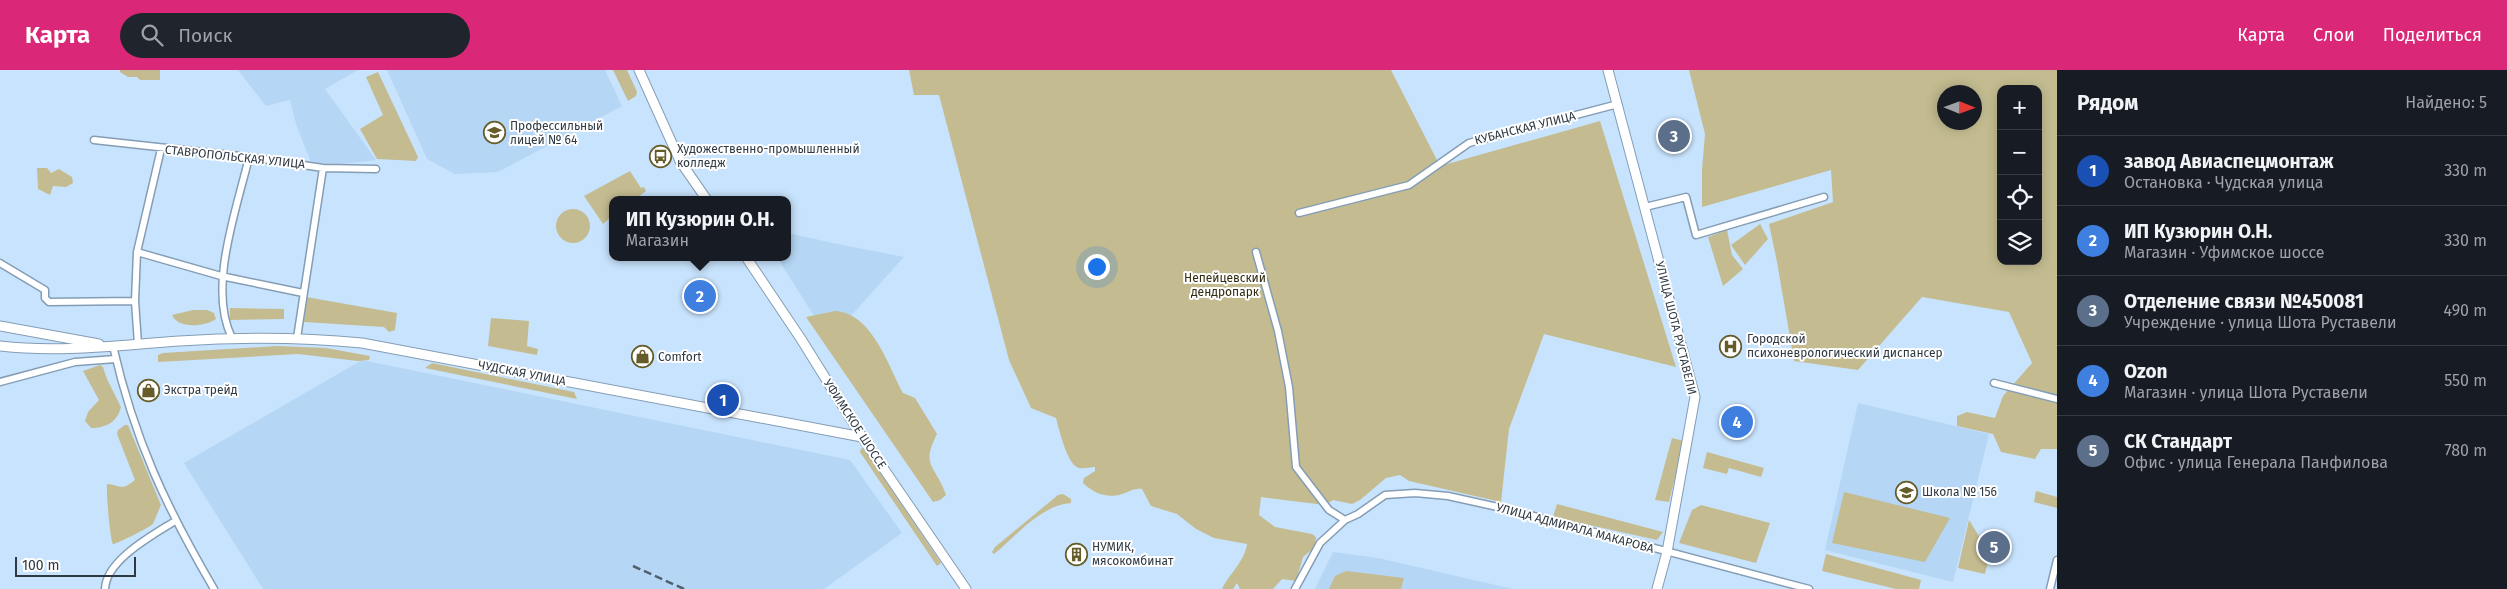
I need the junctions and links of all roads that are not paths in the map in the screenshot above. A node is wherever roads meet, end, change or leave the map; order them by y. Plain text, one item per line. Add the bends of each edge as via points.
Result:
1 (638, 70) edge
2 (1608, 70) edge
3 (1618, 104) junction
4 (94, 140) dead end
5 (161, 149) junction
6 (249, 157) junction
7 (323, 168) junction
8 (376, 169) dead end
9 (704, 196) edge
10 (1824, 197) dead end
11 (1645, 207) junction
12 (1299, 213) dead end
13 (137, 252) junction
14 (1256, 252) dead end
15 (749, 261) edge
16 (0, 263) edge
17 (221, 276) junction
18 (302, 293) junction
19 (136, 301) junction
20 (0, 326) edge
21 (38, 332) junction
22 (232, 338) junction
23 (297, 338) junction
24 (138, 344) junction
25 (0, 346) edge
26 (111, 346) junction
27 (37, 349) junction
28 (116, 360) junction
29 (0, 382) edge
30 (1994, 383) dead end
31 (2057, 399) edge
32 (862, 437) junction
33 (1345, 520) junction
34 (176, 521) junction
35 (1667, 552) junction
36 (2057, 560) edge
37 (105, 589) edge
38 (214, 589) edge
39 (966, 589) edge
40 (1294, 589) edge
41 (1657, 589) edge
42 (1810, 589) edge
43 (2050, 589) edge

1 - 9 main road via 680,161
2 - 3 main road, УЛИЦА ШОТА РУСТАВЕЛИ
3 - 11 main road, УЛИЦА ШОТА РУСТАВЕЛИ
3 - 12 street, КУБАНСКАЯ УЛИЦА via 1469,143 1409,186
4 - 5 street, СТАВРОПОЛЬСКАЯ УЛИЦА
5 - 6 street, СТАВРОПОЛЬСКАЯ УЛИЦА
5 - 13 street
6 - 7 street, СТАВРОПОЛЬСКАЯ УЛИЦА
6 - 17 street
7 - 8 street, СТАВРОПОЛЬСКАЯ УЛИЦА
7 - 18 street
10 - 11 street via 1696,235 1686,197
11 - 35 main road, УЛИЦА ШОТА РУСТАВЕЛИ via 1695,397
13 - 17 street
13 - 19 street
14 - 33 street via 1278,331 1289,387 1296,467 1329,510
15 - 32 main road, УФИМСКОЕ ШОССЕ
16 - 19 street via 45,290 49,302
17 - 18 street
17 - 22 street via 224,322
18 - 23 street
19 - 24 street
20 - 21 main road
21 - 26 main road
21 - 27 main road via 42,342
22 - 23 main road, ЧУДСКАЯ УЛИЦА
22 - 24 main road, ЧУДСКАЯ УЛИЦА
23 - 32 main road, ЧУДСКАЯ УЛИЦА via 362,344
24 - 26 main road, ЧУДСКАЯ УЛИЦА
25 - 27 main road
26 - 27 main road
26 - 28 street
28 - 29 street via 75,362
28 - 34 street via 142,447
30 - 31 street
32 - 39 main road, УФИМСКОЕ ШОССЕ
33 - 35 street, УЛИЦА АДМИРАЛА МАКАРОВА via 1385,495 1448,496
33 - 40 street, УЛИЦА АДМИРАЛА МАКАРОВА via 1320,543
34 - 37 street via 113,567 105,579
34 - 38 street
35 - 41 main road, УЛИЦА ШОТА РУСТАВЕЛИ
35 - 42 street, УЛИЦА АДМИРАЛА МАКАРОВА
36 - 43 street

